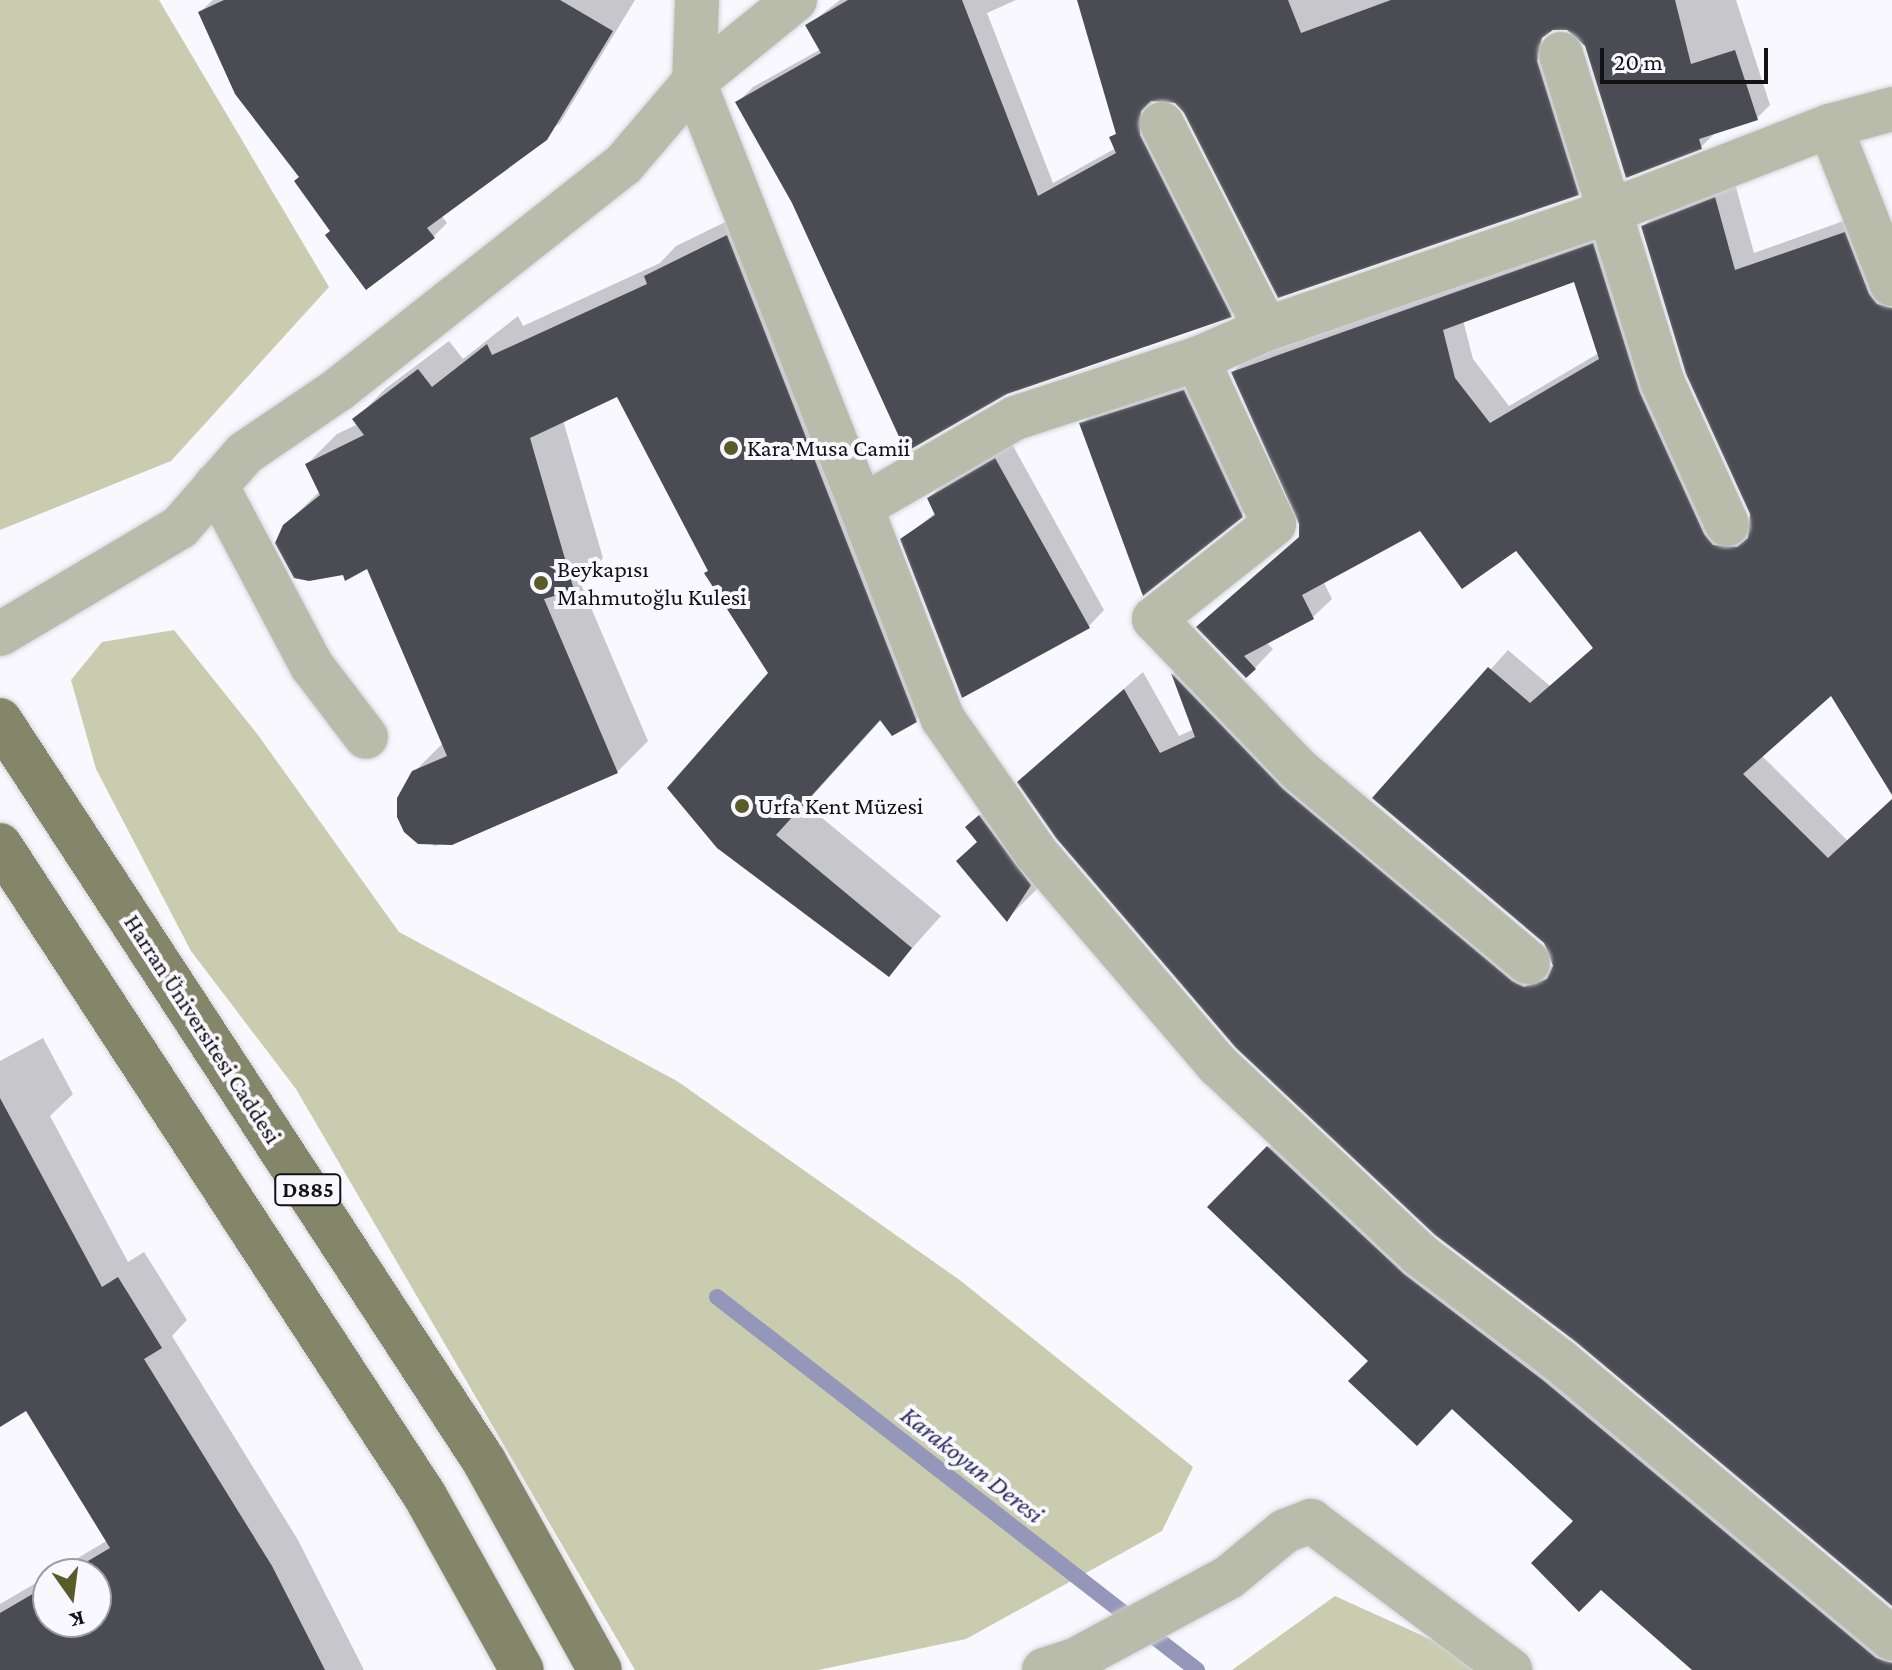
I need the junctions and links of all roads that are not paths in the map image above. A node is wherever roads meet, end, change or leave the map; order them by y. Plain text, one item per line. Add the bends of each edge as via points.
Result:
1 (697, 0) edge
2 (795, 0) edge
3 (1561, 54) dead end
4 (694, 82) junction
5 (1892, 109) edge
6 (1162, 124) dead end
7 (1830, 126) junction
8 (1613, 210) junction
9 (1892, 284) edge
10 (1266, 329) junction
11 (1197, 359) junction
12 (216, 485) junction
13 (861, 507) junction
14 (1727, 524) dead end
15 (0, 634) edge
16 (0, 720) edge
17 (366, 737) dead end
18 (0, 845) edge
19 (1528, 962) dead end
20 (1892, 1639) edge
21 (1059, 1665) edge
22 (522, 1670) edge
23 (600, 1670) edge
24 (1510, 1670) edge

1 - 4 street
2 - 4 street
3 - 8 street
4 - 12 street via 623,165 339,389 245,453
4 - 13 street
5 - 7 street
6 - 10 street
7 - 8 street
7 - 9 street
8 - 10 street
8 - 14 street via 1663,383
10 - 11 street
11 - 13 street via 1015,418
11 - 19 street via 1274,524 1154,619 1299,770
12 - 15 street via 180,527
12 - 17 street via 312,666
13 - 20 street via 943,719 1036,853 1218,1065 1419,1254 1560,1361
16 - 23 main road, Harran Üniversitesi Caddesi / D885 via 484,1461
18 - 22 main road, D885 via 425,1496
21 - 24 street via 1229,1577 1285,1531 1311,1521

